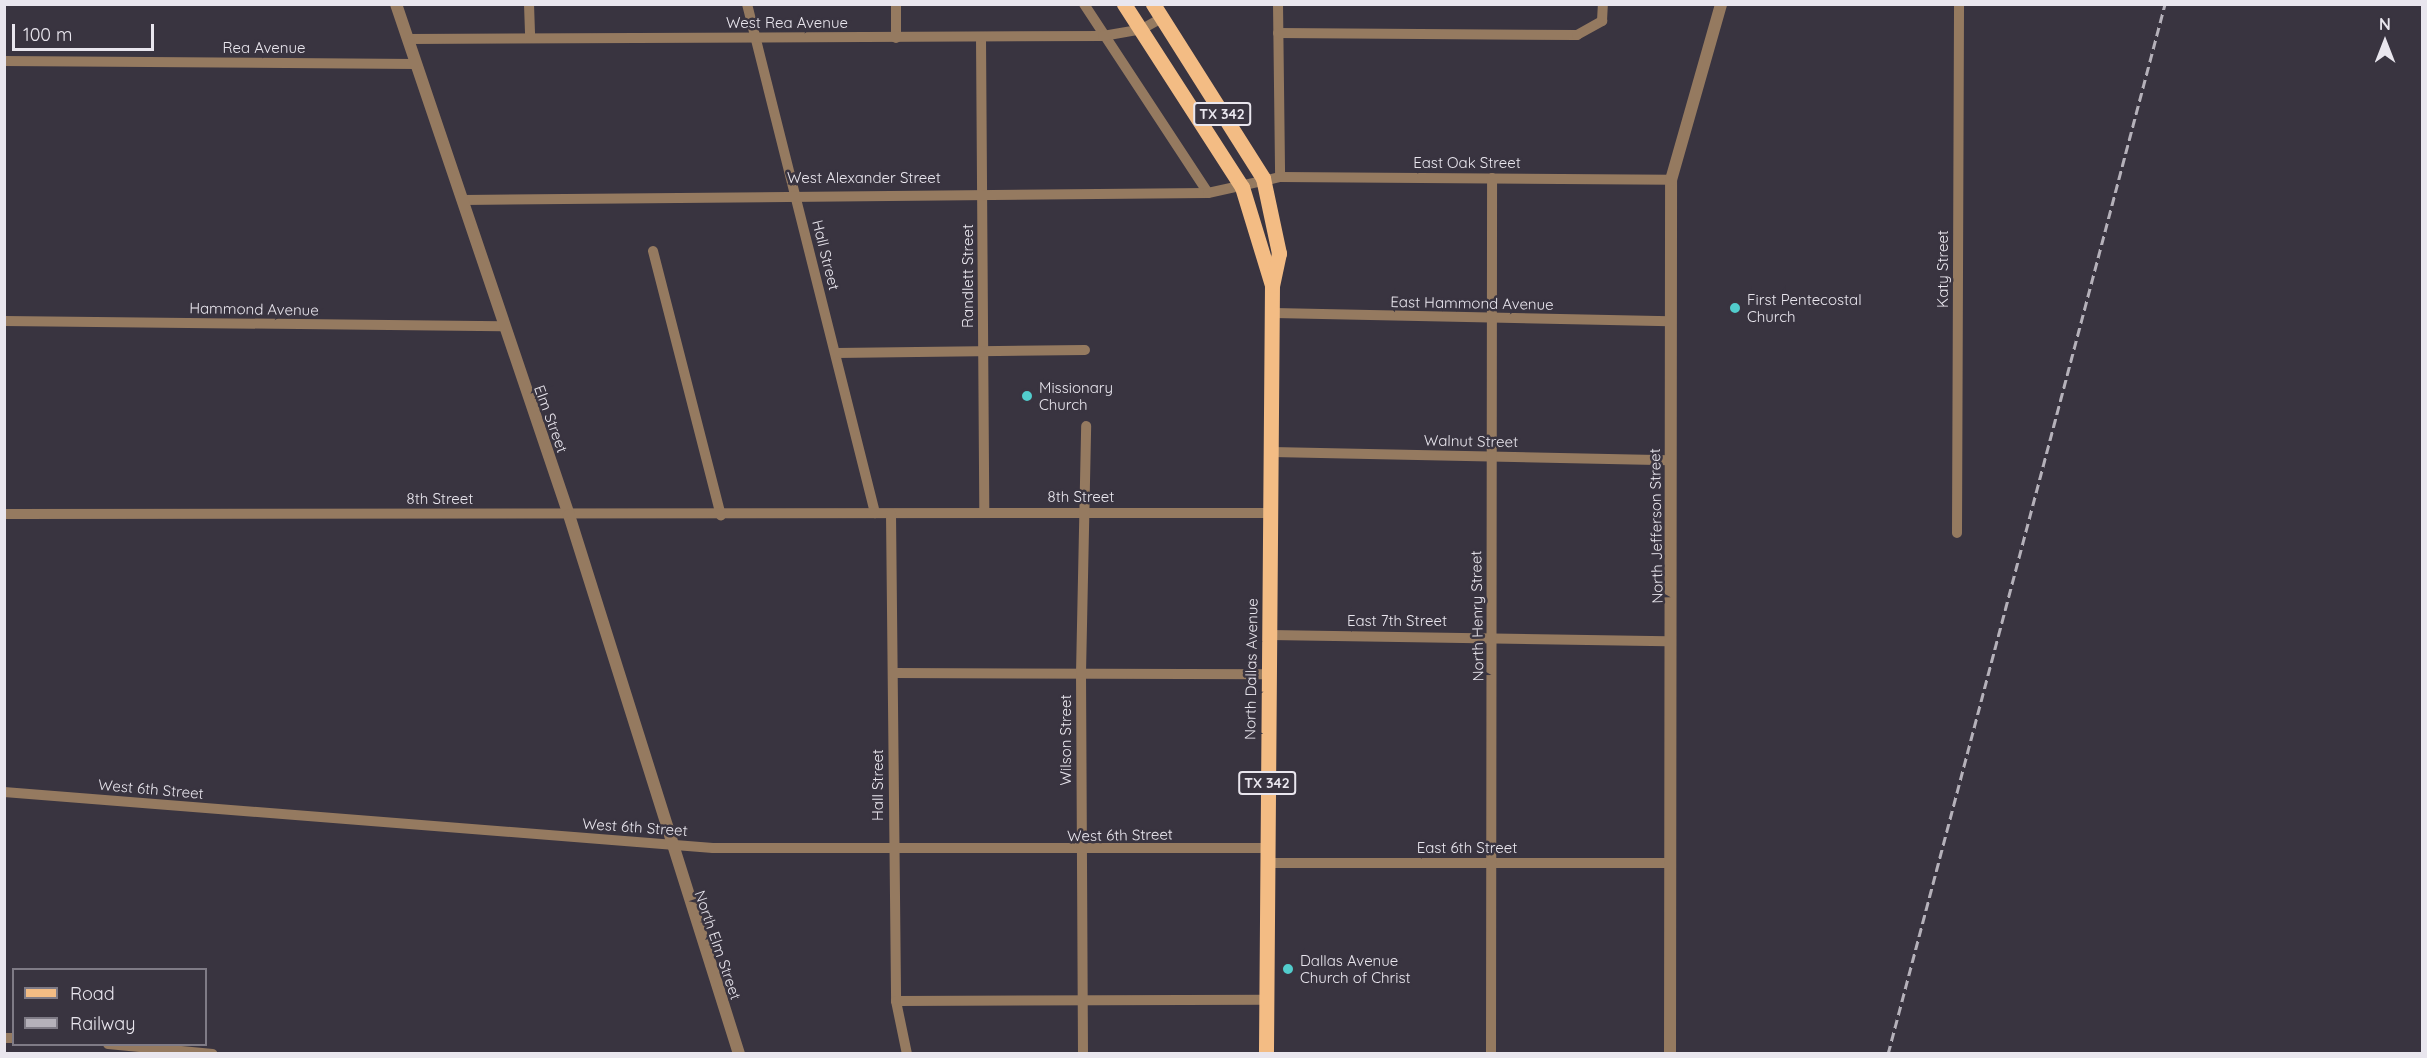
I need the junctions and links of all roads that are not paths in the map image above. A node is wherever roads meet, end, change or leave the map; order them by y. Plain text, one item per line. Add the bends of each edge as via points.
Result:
1 (396, 4) edge
2 (529, 4) edge
3 (747, 4) edge
4 (896, 4) edge
5 (1084, 4) edge
6 (1125, 4) edge
7 (1153, 4) edge
8 (1278, 4) edge
9 (1603, 4) edge
10 (1721, 4) edge
11 (1959, 4) edge
12 (1162, 18) junction
13 (1142, 29) junction
14 (1278, 33) junction
15 (1103, 36) junction
16 (530, 38) junction
17 (756, 38) junction
18 (896, 38) junction
19 (981, 38) junction
20 (408, 39) junction
21 (4, 61) edge
22 (416, 64) junction
23 (1280, 177) junction
24 (1263, 178) junction
25 (1492, 178) junction
26 (1671, 180) junction
27 (1242, 187) junction
28 (983, 193) junction
29 (1208, 193) junction
30 (795, 194) junction
31 (463, 200) junction
32 (653, 251) dead end
33 (1272, 285) junction
34 (1275, 313) junction
35 (1489, 319) junction
36 (4, 321) edge
37 (1670, 321) junction
38 (502, 326) junction
39 (1085, 350) dead end
40 (836, 353) junction
41 (983, 355) junction
42 (1086, 426) dead end
43 (1272, 452) junction
44 (1491, 457) junction
45 (1669, 460) junction
46 (1084, 512) junction
47 (875, 513) junction
48 (984, 513) junction
49 (1271, 513) junction
50 (4, 514) edge
51 (891, 514) junction
52 (569, 515) junction
53 (721, 515) junction
54 (1957, 533) dead end
55 (1270, 635) junction
56 (1493, 637) junction
57 (1667, 641) junction
58 (893, 673) junction
59 (1081, 673) junction
60 (1270, 674) junction
61 (4, 792) edge
62 (670, 845) junction
63 (893, 850) junction
64 (1081, 851) junction
65 (1266, 856) junction
66 (1494, 863) junction
67 (1668, 863) junction
68 (1083, 1000) junction
69 (1267, 1000) junction
70 (896, 1001) junction
71 (131, 1046) edge
72 (213, 1053) edge
73 (739, 1053) edge
74 (907, 1053) edge
75 (1083, 1053) edge
76 (1266, 1053) edge
77 (1491, 1053) edge
78 (1670, 1053) edge

1 - 20 street, Elm Street
2 - 16 street
3 - 17 street, Hall Street
4 - 18 street
5 - 15 street
6 - 13 main road, North Dallas Avenue / TX 342
7 - 12 main road, North Dallas Avenue / TX 342
8 - 14 street
9 - 14 street via 1602,21 1577,35
10 - 26 street, North Jefferson Street
11 - 54 street, Katy Street
12 - 13 street, West Rea Avenue
12 - 24 main road, North Dallas Avenue / TX 342
13 - 15 street, West Rea Avenue
13 - 27 main road, North Dallas Avenue / TX 342
14 - 23 street
15 - 19 street, West Rea Avenue
15 - 29 street
16 - 17 street, West Rea Avenue
16 - 20 street, West Rea Avenue
17 - 18 street, West Rea Avenue
17 - 30 street, Hall Street
18 - 19 street, West Rea Avenue
19 - 28 street, Randlett Street
20 - 22 street, Elm Street
21 - 22 street, Rea Avenue
22 - 31 street, Elm Street
23 - 24 street, East Oak Street
23 - 25 street, East Oak Street
24 - 27 street, West Alexander Street
24 - 33 main road, North Dallas Avenue / TX 342 via 1279,252
25 - 26 street, East Oak Street
25 - 35 street, North Henry Street
26 - 37 street, North Jefferson Street
27 - 29 street, West Alexander Street
27 - 33 main road, North Dallas Avenue / TX 342
28 - 29 street, West Alexander Street
28 - 30 street, West Alexander Street
28 - 41 street, Randlett Street
30 - 31 street, West Alexander Street
30 - 40 street, Hall Street
31 - 38 street, Elm Street
32 - 53 street
33 - 34 main road, North Dallas Avenue / TX 342
34 - 35 street, East Hammond Avenue
34 - 43 main road, North Dallas Avenue / TX 342
35 - 37 street, East Hammond Avenue
35 - 44 street, North Henry Street
36 - 38 street, Hammond Avenue
37 - 45 street, North Jefferson Street
38 - 52 street, Elm Street
39 - 41 street
40 - 41 street
40 - 47 street, Hall Street
41 - 48 street, Randlett Street
42 - 46 street, Wilson Street
43 - 44 street, Walnut Street
43 - 49 main road, North Dallas Avenue / TX 342
44 - 45 street, Walnut Street
44 - 56 street, North Henry Street
45 - 57 street, North Jefferson Street via 1673,611
46 - 48 street, 8th Street
46 - 49 street, 8th Street
46 - 59 street, Wilson Street
47 - 51 street, 8th Street
47 - 53 street, 8th Street
48 - 51 street, 8th Street
49 - 55 main road, North Dallas Avenue / TX 342
50 - 52 street, 8th Street
51 - 58 street, Hall Street
52 - 53 street, 8th Street
52 - 62 street, Elm Street
55 - 56 street, East 7th Street
55 - 60 main road, North Dallas Avenue / TX 342
56 - 57 street, East 7th Street
56 - 66 street, North Henry Street
57 - 67 street, North Jefferson Street
58 - 59 street
58 - 63 street, Hall Street
59 - 60 street
59 - 64 street, Wilson Street
60 - 65 main road, North Dallas Avenue / TX 342
61 - 62 street, West 6th Street
62 - 63 street, West 6th Street
62 - 73 street, North Elm Street
63 - 64 street, West 6th Street
63 - 70 street, Hall Street
64 - 65 street, West 6th Street
64 - 68 street, Wilson Street
65 - 66 street, East 6th Street
65 - 69 main road, North Dallas Avenue / TX 342
66 - 67 street, East 6th Street
66 - 77 street, North Henry Street
67 - 78 street, North Jefferson Street
68 - 69 street
68 - 70 street
68 - 75 street, Wilson Street
69 - 76 main road, North Dallas Avenue / TX 342
70 - 74 street, Hall Street
71 - 72 street

